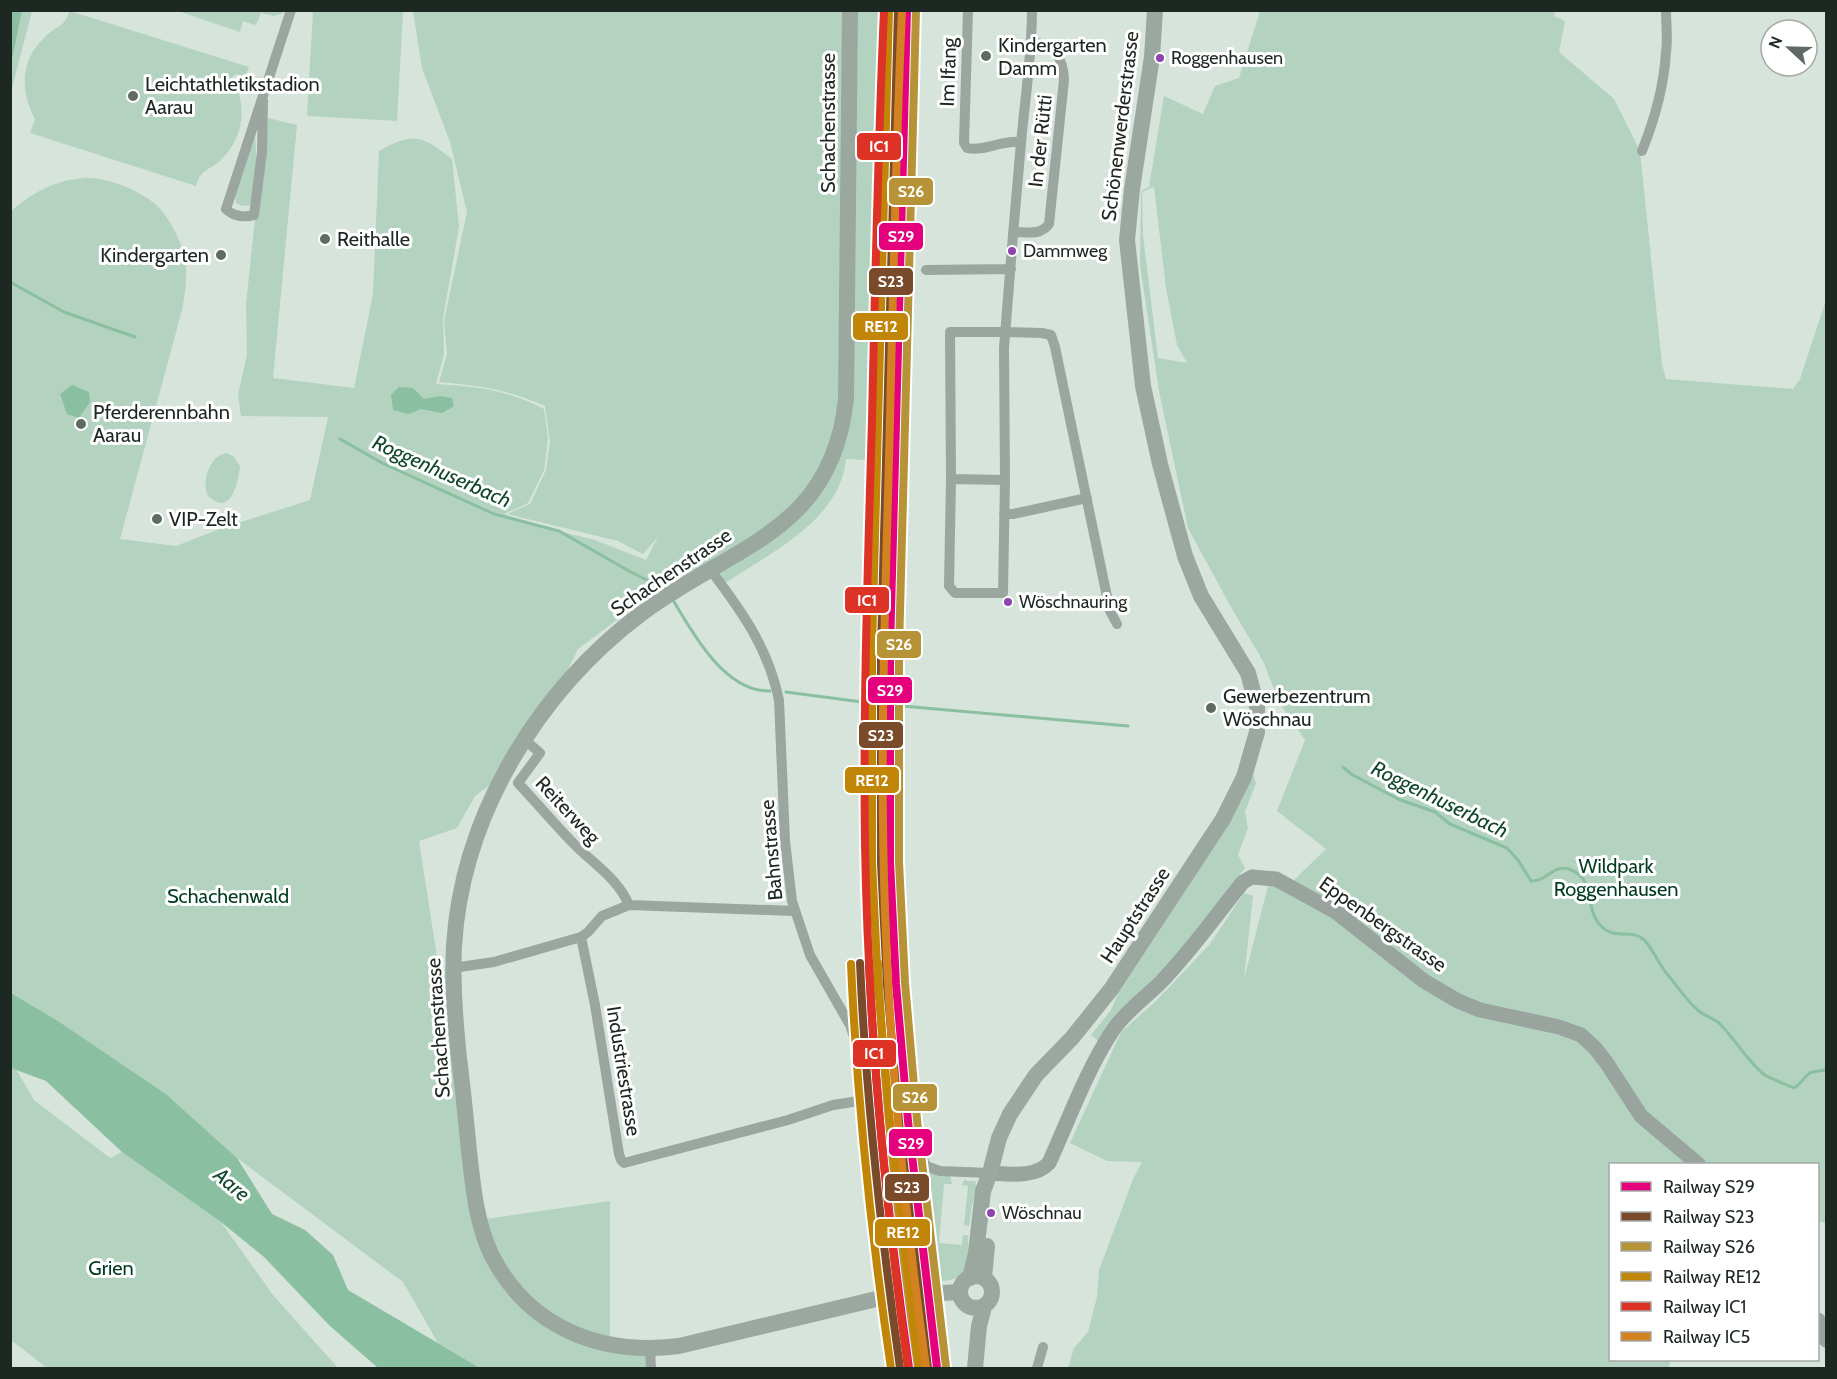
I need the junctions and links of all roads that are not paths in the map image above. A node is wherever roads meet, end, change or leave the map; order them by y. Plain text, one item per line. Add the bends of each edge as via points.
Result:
1 (291, 10) edge
2 (850, 10) edge
3 (968, 10) edge
4 (1032, 10) edge
5 (1155, 10) edge
6 (1666, 10) edge
7 (1031, 42) junction
8 (262, 101) junction
9 (1021, 142) junction
10 (1642, 151) dead end
11 (1014, 232) junction
12 (1011, 269) junction
13 (926, 270) dead end
14 (1005, 332) junction
15 (951, 479) junction
16 (1005, 480) junction
17 (1087, 498) junction
18 (1004, 514) junction
19 (710, 569) junction
20 (1117, 624) dead end
21 (1240, 658) joint
22 (525, 740) junction
23 (629, 905) junction
24 (795, 911) junction
25 (581, 937) junction
26 (453, 968) junction
27 (866, 1100) junction
28 (916, 1103) dead end
29 (1697, 1163) edge
30 (990, 1173) junction
31 (977, 1278) junction
32 (953, 1292) junction
33 (977, 1307) junction
34 (1819, 1322) edge
35 (1827, 1340) edge
36 (1043, 1347) dead end
37 (650, 1349) junction
38 (651, 1368) edge
39 (898, 1368) edge
40 (967, 1368) edge
41 (975, 1368) edge
42 (1037, 1368) edge

1 - 8 street
2 - 19 main road, Schachenstrasse via 847,363 842,428 821,481 798,510 765,536
3 - 9 street, Im Ifang via 964,143 974,150 1008,141
4 - 7 street
5 - 21 main road, Schönenwerderstrasse via 1152,57 1128,218 1137,342 1160,464 1185,556 1201,596
6 - 10 street via 1665,63
7 - 9 street
7 - 11 street, In der Rütti via 1042,43 1056,55 1063,65 1064,80 1049,224 1035,233
8 - 8 street via 226,208 245,218 254,216 262,152
9 - 11 street
11 - 12 street
12 - 13 street
12 - 14 street
14 - 15 street via 950,332
14 - 16 street
14 - 17 street via 1051,335
15 - 16 street
15 - 18 street via 949,585 955,593 1003,593
16 - 18 street
17 - 18 street
17 - 20 street via 1110,611
19 - 22 main road, Schachenstrasse via 641,614 597,650
19 - 24 street, Bahnstrasse via 758,639 770,664 779,700 785,841
21 - 30 main road, Hauptstrasse via 1254,689 1257,720 1238,792 1112,988 1017,1101 999,1138
22 - 23 street, Reiterweg via 540,753 518,783 574,845 614,880
22 - 26 main road, Schachenstrasse via 494,794 470,858 457,920
23 - 24 street
23 - 25 street via 602,916
24 - 27 street, Bahnstrasse via 810,956 850,1025 861,1062
25 - 26 street via 494,962
25 - 27 street, Industriestrasse via 622,1162 639,1161 833,1105
26 - 37 main road, Schachenstrasse via 473,1182 479,1221 494,1259 525,1300 570,1332 620,1347
27 - 39 street, Bahnstrasse via 887,1313
28 - 30 street via 921,1155 927,1166 939,1171
29 - 30 street, Eppenbergstrasse via 1641,1116 1606,1062 1581,1035 1458,1001 1424,981 1336,912 1276,879 1252,877 1243,882 1160,983 1113,1029 1044,1168 1012,1174
30 - 31 main road, Hauptstrasse via 993,1192
31 - 32 main road
31 - 33 main road via 991,1285 992,1290 991,1300
32 - 33 main road via 964,1303
32 - 37 main road, Schachenstrasse via 889,1296 679,1346
33 - 40 main road
33 - 41 main road
34 - 35 street
36 - 42 street
37 - 38 street

